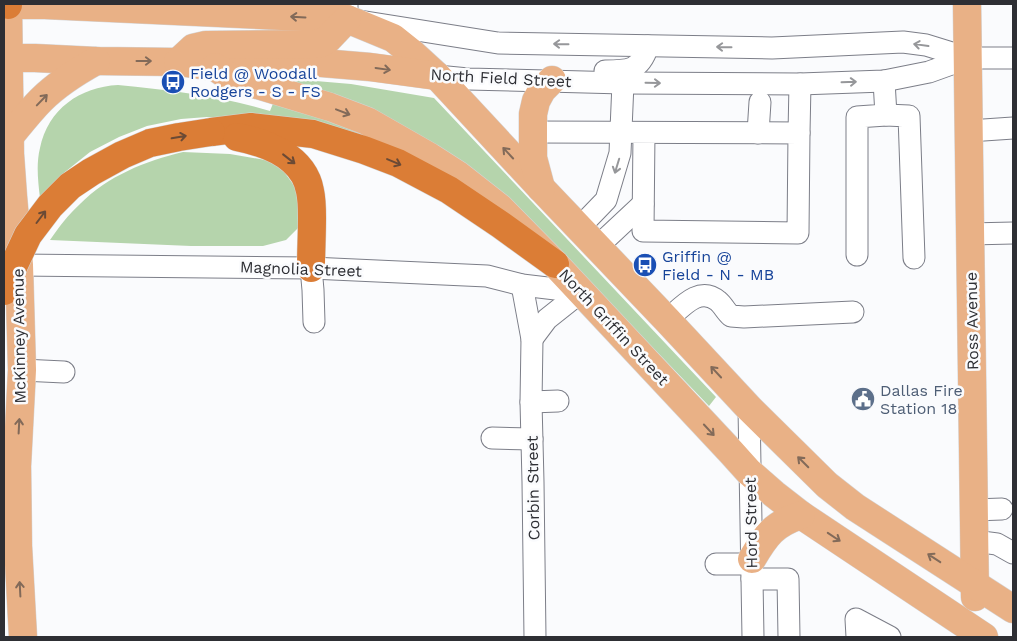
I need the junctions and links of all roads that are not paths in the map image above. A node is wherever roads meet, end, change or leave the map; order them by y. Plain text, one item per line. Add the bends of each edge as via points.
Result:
1 (6, 4) edge
2 (967, 4) edge
3 (93, 6) edge
4 (347, 12) edge
5 (648, 46) junction
6 (6, 58) edge
7 (968, 58) junction
8 (1013, 58) edge
9 (96, 61) junction
10 (178, 62) junction
11 (214, 67) junction
12 (437, 76) junction
13 (552, 80) junction
14 (884, 81) junction
15 (623, 83) junction
16 (800, 84) junction
17 (760, 102) dead end
18 (886, 115) junction
19 (1013, 128) edge
20 (211, 132) junction
21 (533, 132) junction
22 (621, 132) junction
23 (969, 132) junction
24 (644, 133) junction
25 (758, 133) junction
26 (799, 134) junction
27 (8, 146) edge
28 (540, 188) junction
29 (643, 204) junction
30 (970, 234) junction
31 (1013, 234) edge
32 (588, 238) junction
33 (857, 254) dead end
34 (914, 258) dead end
35 (19, 264) junction
36 (555, 264) junction
37 (311, 268) junction
38 (522, 285) junction
39 (4, 291) edge
40 (581, 292) junction
41 (853, 312) dead end
42 (667, 320) junction
43 (314, 322) dead end
44 (532, 339) junction
45 (22, 370) junction
46 (64, 372) dead end
47 (558, 401) dead end
48 (531, 402) junction
49 (749, 408) junction
50 (492, 438) dead end
51 (532, 439) junction
52 (750, 472) junction
53 (1002, 509) dead end
54 (974, 510) junction
55 (801, 515) junction
56 (974, 541) junction
57 (1013, 553) edge
58 (716, 564) dead end
59 (752, 568) junction
60 (975, 584) junction
61 (1013, 609) edge
62 (978, 635) edge
63 (23, 637) edge
64 (535, 637) edge
65 (753, 637) edge
66 (789, 637) edge
67 (857, 637) edge
68 (890, 637) edge

1 - 3 main road, North Field Street
1 - 6 main road, McKinney Avenue
2 - 7 main road, Ross Avenue
4 -> 3 main road, North Field Street
5 -> 4 street, North Field Street via 498,43
4 - 10 main road via 328,39 321,43 206,45 193,48
4 - 12 main road via 393,38
7 -> 5 street, North Field Street via 926,45 903,42 772,48
5 - 13 street via 645,56 629,70 573,71
6 - 9 main road, North Field Street
6 - 27 main road, McKinney Avenue
7 - 8 street, North Field Street
7 - 14 street, North Field Street via 929,72
7 - 23 main road, Ross Avenue
9 -> 10 main road, North Field Street
27 -> 9 main road via 40,100
10 - 11 main road, North Field Street
11 -> 12 main road, North Field Street via 234,58 254,58
11 -> 36 main road, North Griffin Street via 228,76 367,121 430,156 500,208
12 - 13 street, North Field Street
28 -> 12 main road
13 - 15 street, North Field Street
13 - 21 main road via 536,101
16 -> 14 street, North Field Street
14 - 18 street
15 -> 16 street, North Field Street
15 - 22 street
16 - 26 street
17 - 25 street
18 - 33 street via 858,117
18 - 34 street via 909,116
19 - 23 street
20 -> 36 highway via 251,127 313,134 398,163 449,190
20 -> 37 highway via 272,148 292,160 304,174 312,210
39 -> 20 highway, bridge via 28,235 70,186 114,159 150,143
21 - 22 street
21 - 28 main road via 533,158
22 - 24 street
22 -> 32 street via 620,153 606,200
23 - 30 main road, Ross Avenue
24 - 25 street
24 - 29 street
25 - 26 street
26 - 29 street via 798,233 642,231
27 - 35 main road, McKinney Avenue
28 - 32 main road
29 - 32 street
30 - 31 street
30 - 54 main road, Ross Avenue
32 - 42 main road
35 - 37 street, Magnolia Street
35 - 45 main road, McKinney Avenue
36 - 40 main road, North Griffin Street
37 - 38 street, Magnolia Street via 487,276
37 - 43 street
38 - 40 street, Magnolia Street
38 - 44 street, Corbin Street
40 - 44 street via 547,319
40 -> 52 main road, North Griffin Street
41 - 42 street via 731,316 720,302 705,296 690,300
49 -> 42 main road
44 - 48 street, Corbin Street
45 - 46 street
63 -> 45 main road, McKinney Avenue via 17,466
47 - 48 street
48 - 51 street, Corbin Street
49 - 52 street, Hord Street
60 -> 49 main road via 827,485
50 - 51 street
51 - 64 street, Corbin Street
52 - 55 main road, North Griffin Street
52 - 59 street, Hord Street
53 - 54 street
54 - 56 main road, Ross Avenue
55 - 59 main road via 774,528 763,540
55 -> 62 main road, North Griffin Street
56 - 57 street via 996,544
56 - 60 main road, Ross Avenue
58 - 59 street
59 - 65 street, Hord Street
59 - 66 street via 788,579
60 - 61 main road
60 - 62 main road, Ross Avenue
67 - 68 street via 856,619

